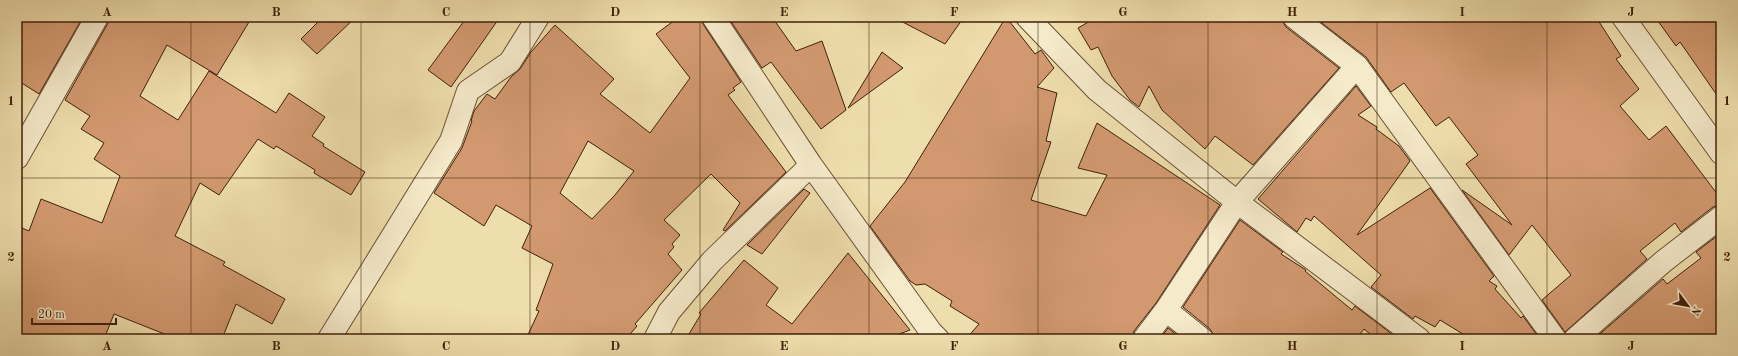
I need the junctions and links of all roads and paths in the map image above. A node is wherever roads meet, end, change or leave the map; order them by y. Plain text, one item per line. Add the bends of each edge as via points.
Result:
1 (97, 17) edge
2 (538, 17) edge
3 (713, 17) edge
4 (1028, 17) edge
5 (1294, 17) edge
6 (1623, 17) edge
7 (1356, 66) junction
8 (1721, 153) edge
9 (17, 158) edge
10 (811, 165) junction
11 (1237, 202) junction
12 (1721, 217) edge
13 (1166, 310) junction
14 (931, 337) edge
15 (329, 339) edge
16 (655, 339) edge
17 (1144, 339) edge
18 (1202, 339) edge
19 (1419, 339) edge
20 (1555, 339) edge
21 (1574, 339) edge

1 - 9 street
2 - 15 street via 510,62 468,91 451,141
3 - 10 street
4 - 11 street via 1097,90
5 - 7 street
6 - 8 street
7 - 11 street
7 - 20 street
10 - 14 street
10 - 16 street via 712,261 669,312
11 - 13 street
11 - 19 street
12 - 21 street via 1664,261
13 - 17 street
13 - 18 street

